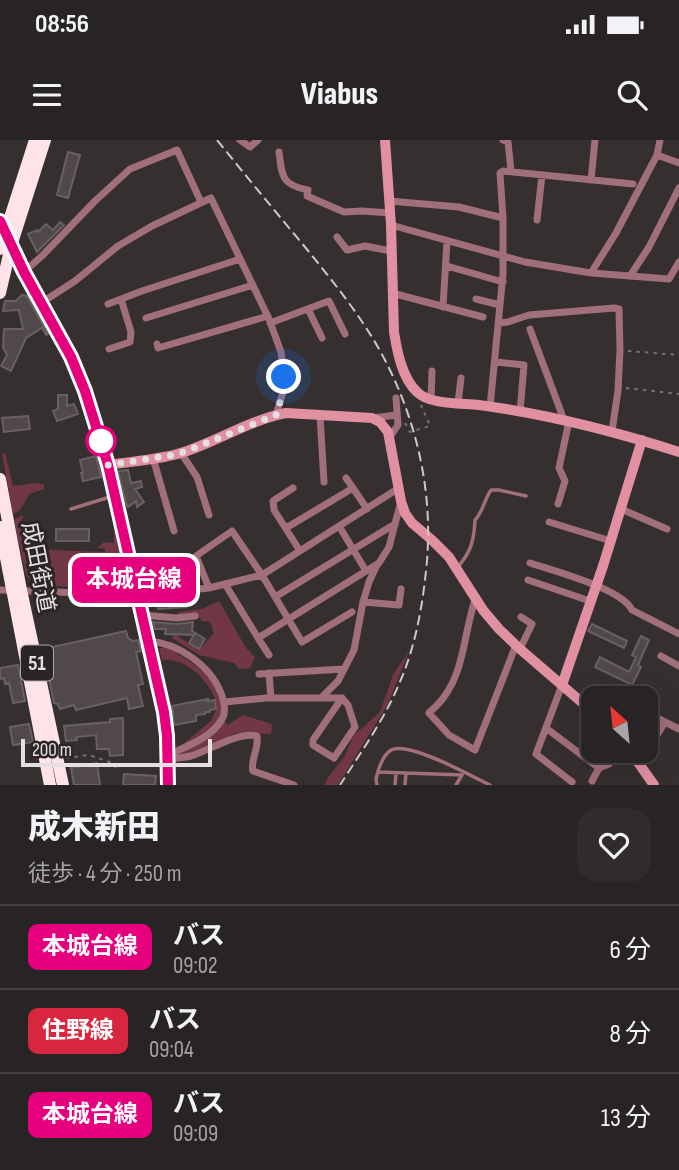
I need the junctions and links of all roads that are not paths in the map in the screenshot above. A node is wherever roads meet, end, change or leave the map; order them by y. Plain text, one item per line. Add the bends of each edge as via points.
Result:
1 (35, 140) edge
2 (45, 140) edge
3 (240, 140) edge
4 (258, 140) edge
5 (385, 140) edge
6 (503, 140) edge
7 (595, 140) edge
8 (660, 140) edge
9 (279, 152) dead end
10 (657, 155) junction
11 (679, 163) edge
12 (511, 172) junction
13 (542, 175) junction
14 (591, 180) junction
15 (633, 184) dead end
16 (679, 188) edge
17 (389, 201) junction
18 (201, 202) junction
19 (390, 213) junction
20 (503, 218) junction
21 (537, 220) dead end
22 (391, 225) junction
23 (2, 226) edge
24 (337, 237) dead end
25 (447, 241) junction
26 (6, 247) edge
27 (391, 251) junction
28 (504, 257) junction
29 (240, 259) junction
30 (679, 262) edge
31 (447, 266) junction
32 (24, 272) junction
33 (592, 273) junction
34 (630, 276) junction
35 (503, 282) junction
36 (253, 285) junction
37 (0, 293) edge
38 (392, 293) junction
39 (121, 299) junction
40 (476, 299) dead end
41 (41, 303) junction
42 (108, 304) dead end
43 (500, 305) junction
44 (443, 307) junction
45 (308, 309) junction
46 (483, 317) dead end
47 (146, 318) dead end
48 (269, 320) junction
49 (499, 323) junction
50 (530, 329) dead end
51 (345, 334) dead end
52 (322, 338) dead end
53 (157, 344) dead end
54 (109, 349) dead end
55 (495, 362) junction
56 (432, 371) dead end
57 (461, 378) dead end
58 (397, 398) dead end
59 (426, 403) junction
60 (458, 403) junction
61 (490, 407) junction
62 (520, 412) junction
63 (276, 415) junction
64 (320, 415) junction
65 (397, 415) junction
66 (372, 418) junction
67 (567, 421) junction
68 (612, 431) junction
69 (389, 438) junction
70 (642, 440) junction
71 (679, 452) edge
72 (181, 453) junction
73 (153, 458) junction
74 (108, 465) junction
75 (346, 478) dead end
76 (0, 479) edge
77 (324, 482) dead end
78 (293, 488) dead end
79 (353, 488) junction
80 (399, 488) junction
81 (115, 496) junction
82 (526, 496) dead end
83 (401, 501) junction
84 (558, 504) dead end
85 (71, 509) dead end
86 (367, 509) junction
87 (621, 509) junction
88 (209, 515) dead end
89 (549, 523) dead end
90 (395, 524) junction
91 (339, 526) junction
92 (0, 527) edge
93 (286, 528) junction
94 (667, 529) dead end
95 (174, 531) dead end
96 (611, 541) junction
97 (354, 549) junction
98 (300, 551) junction
99 (379, 563) junction
100 (530, 563) dead end
101 (457, 568) junction
102 (366, 570) junction
103 (262, 575) junction
104 (528, 580) dead end
105 (225, 584) junction
106 (596, 585) junction
107 (209, 588) junction
108 (401, 589) dead end
109 (11, 590) edge
110 (137, 595) junction
111 (275, 597) junction
112 (476, 597) junction
113 (590, 601) junction
114 (363, 602) junction
115 (352, 612) dead end
116 (142, 615) junction
117 (195, 616) dead end
118 (521, 617) dead end
119 (289, 620) junction
120 (679, 634) edge
121 (258, 638) junction
122 (148, 641) junction
123 (518, 647) junction
124 (269, 655) dead end
125 (661, 656) dead end
126 (679, 666) edge
127 (344, 669) junction
128 (269, 673) junction
129 (259, 674) dead end
130 (562, 684) junction
131 (322, 697) junction
132 (271, 698) junction
133 (342, 698) junction
134 (581, 701) edge
135 (224, 702) junction
136 (658, 718) edge
137 (665, 722) junction
138 (546, 727) junction
139 (679, 729) edge
140 (658, 733) edge
141 (168, 757) junction
142 (610, 763) edge
143 (640, 763) edge
144 (599, 768) junction
145 (378, 772) junction
146 (396, 773) junction
147 (406, 773) junction
148 (463, 774) junction
149 (592, 781) dead end
150 (572, 782) dead end
151 (50, 785) edge
152 (63, 785) edge
153 (168, 785) edge
154 (293, 785) edge
155 (377, 785) edge
156 (395, 785) edge
157 (405, 785) edge
158 (456, 785) edge
159 (490, 785) edge
160 (654, 785) edge

1 - 23 highway
2 - 26 highway
3 - 4 street via 250,147
5 - 17 street
6 - 12 street via 508,142
7 - 14 street
8 - 10 street
9 - 19 street via 286,180 292,187 308,190 307,196 344,212
10 - 11 street
10 - 33 street
12 - 13 street
12 - 20 street via 503,170 499,175
13 - 14 street
13 - 21 street
14 - 15 street
16 - 34 street
17 - 19 street
17 - 20 street via 459,206
18 - 29 street via 211,198
18 - 32 street via 177,150 130,169
18 - 41 street via 118,246
19 - 22 street
20 - 28 street
22 - 25 street
22 - 27 street
23 - 26 highway
24 - 27 street via 346,250 365,246
25 - 28 street
25 - 31 street
26 - 32 highway
26 - 37 highway
27 - 38 street
28 - 33 street
28 - 35 street
29 - 36 street
29 - 39 street
30 - 34 street via 669,279
31 - 35 street
31 - 44 street
32 - 41 highway
33 - 34 street
35 - 43 street
36 - 47 street
36 - 48 street
38 - 44 street
38 - 59 street via 397,349 410,383
39 - 42 street
39 - 54 street via 130,342
40 - 43 street
41 - 74 highway via 80,377
43 - 49 street
44 - 46 street
45 - 48 street
45 - 51 street via 329,301
45 - 52 street
48 - 53 street via 158,348
48 - 63 street via 284,377
49 - 55 street
49 - 68 street via 529,315 619,309
50 - 67 street
55 - 61 street
55 - 62 street via 524,365
56 - 59 street
57 - 60 street
58 - 65 street
59 - 60 street
60 - 61 street
61 - 62 street
62 - 67 street
63 - 64 street
63 - 72 street
64 - 66 street
64 - 77 street
65 - 66 street
65 - 69 street via 398,425
66 - 69 street via 380,422
67 - 68 street
67 - 84 street via 559,468 565,481
68 - 70 street
69 - 80 street
70 - 71 street
70 - 87 street
72 - 73 street
72 - 88 street via 197,477
73 - 74 street
73 - 95 street
74 - 81 highway
75 - 79 street
76 - 109 highway, 成田街道 / 51
78 - 93 street via 273,501
79 - 86 street
79 - 93 street
80 - 83 street
80 - 86 street
81 - 85 lane
81 - 110 highway
82 - 101 lane via 491,490 475,520 474,541
83 - 90 street
83 - 101 street via 412,523
86 - 91 street
87 - 94 street
87 - 96 street
89 - 96 street
90 - 97 street
90 - 99 street
91 - 97 street
91 - 98 street
92 - 109 highway, 成田街道 / 51
93 - 98 street
96 - 106 street
97 - 102 street
97 - 111 street
98 - 103 street
99 - 102 street
99 - 114 street
100 - 106 street
101 - 112 street
102 - 119 street
103 - 105 street
103 - 107 street via 232,531 196,556
103 - 111 street
104 - 113 street
105 - 107 street
105 - 121 street
106 - 113 street
106 - 120 street
107 - 110 street
108 - 114 street via 399,605
109 - 110 street
109 - 151 highway, 成田街道 / 51
109 - 152 highway, 成田街道 / 51
110 - 116 highway
111 - 119 street
112 - 123 street
112 - 123 street via 453,683 429,713 449,735 475,750
113 - 130 street
114 - 127 street via 354,650
115 - 119 street via 302,642
116 - 117 street
116 - 122 highway
118 - 123 street via 532,624
119 - 121 street
121 - 124 street
122 - 135 street via 169,645 191,657 218,685
122 - 141 highway via 164,712
123 - 130 street
125 - 126 street
127 - 128 street
127 - 131 street
128 - 129 street
128 - 132 street
130 - 134 street
130 - 138 street
131 - 132 street
131 - 133 street
132 - 135 street
133 - 133 street via 313,740 313,745 334,758 355,727
135 - 141 street via 223,719 215,728
136 - 137 street
137 - 139 street
137 - 140 street
138 - 144 street
138 - 150 street via 536,754
141 - 153 highway
141 - 154 street via 189,757 252,734 258,741 253,771
142 - 144 street
143 - 160 street
144 - 149 street
145 - 146 lane
145 - 148 lane via 390,751 403,748
145 - 155 lane
146 - 147 lane
146 - 156 lane
147 - 148 lane
147 - 157 lane
148 - 158 lane
148 - 159 lane

